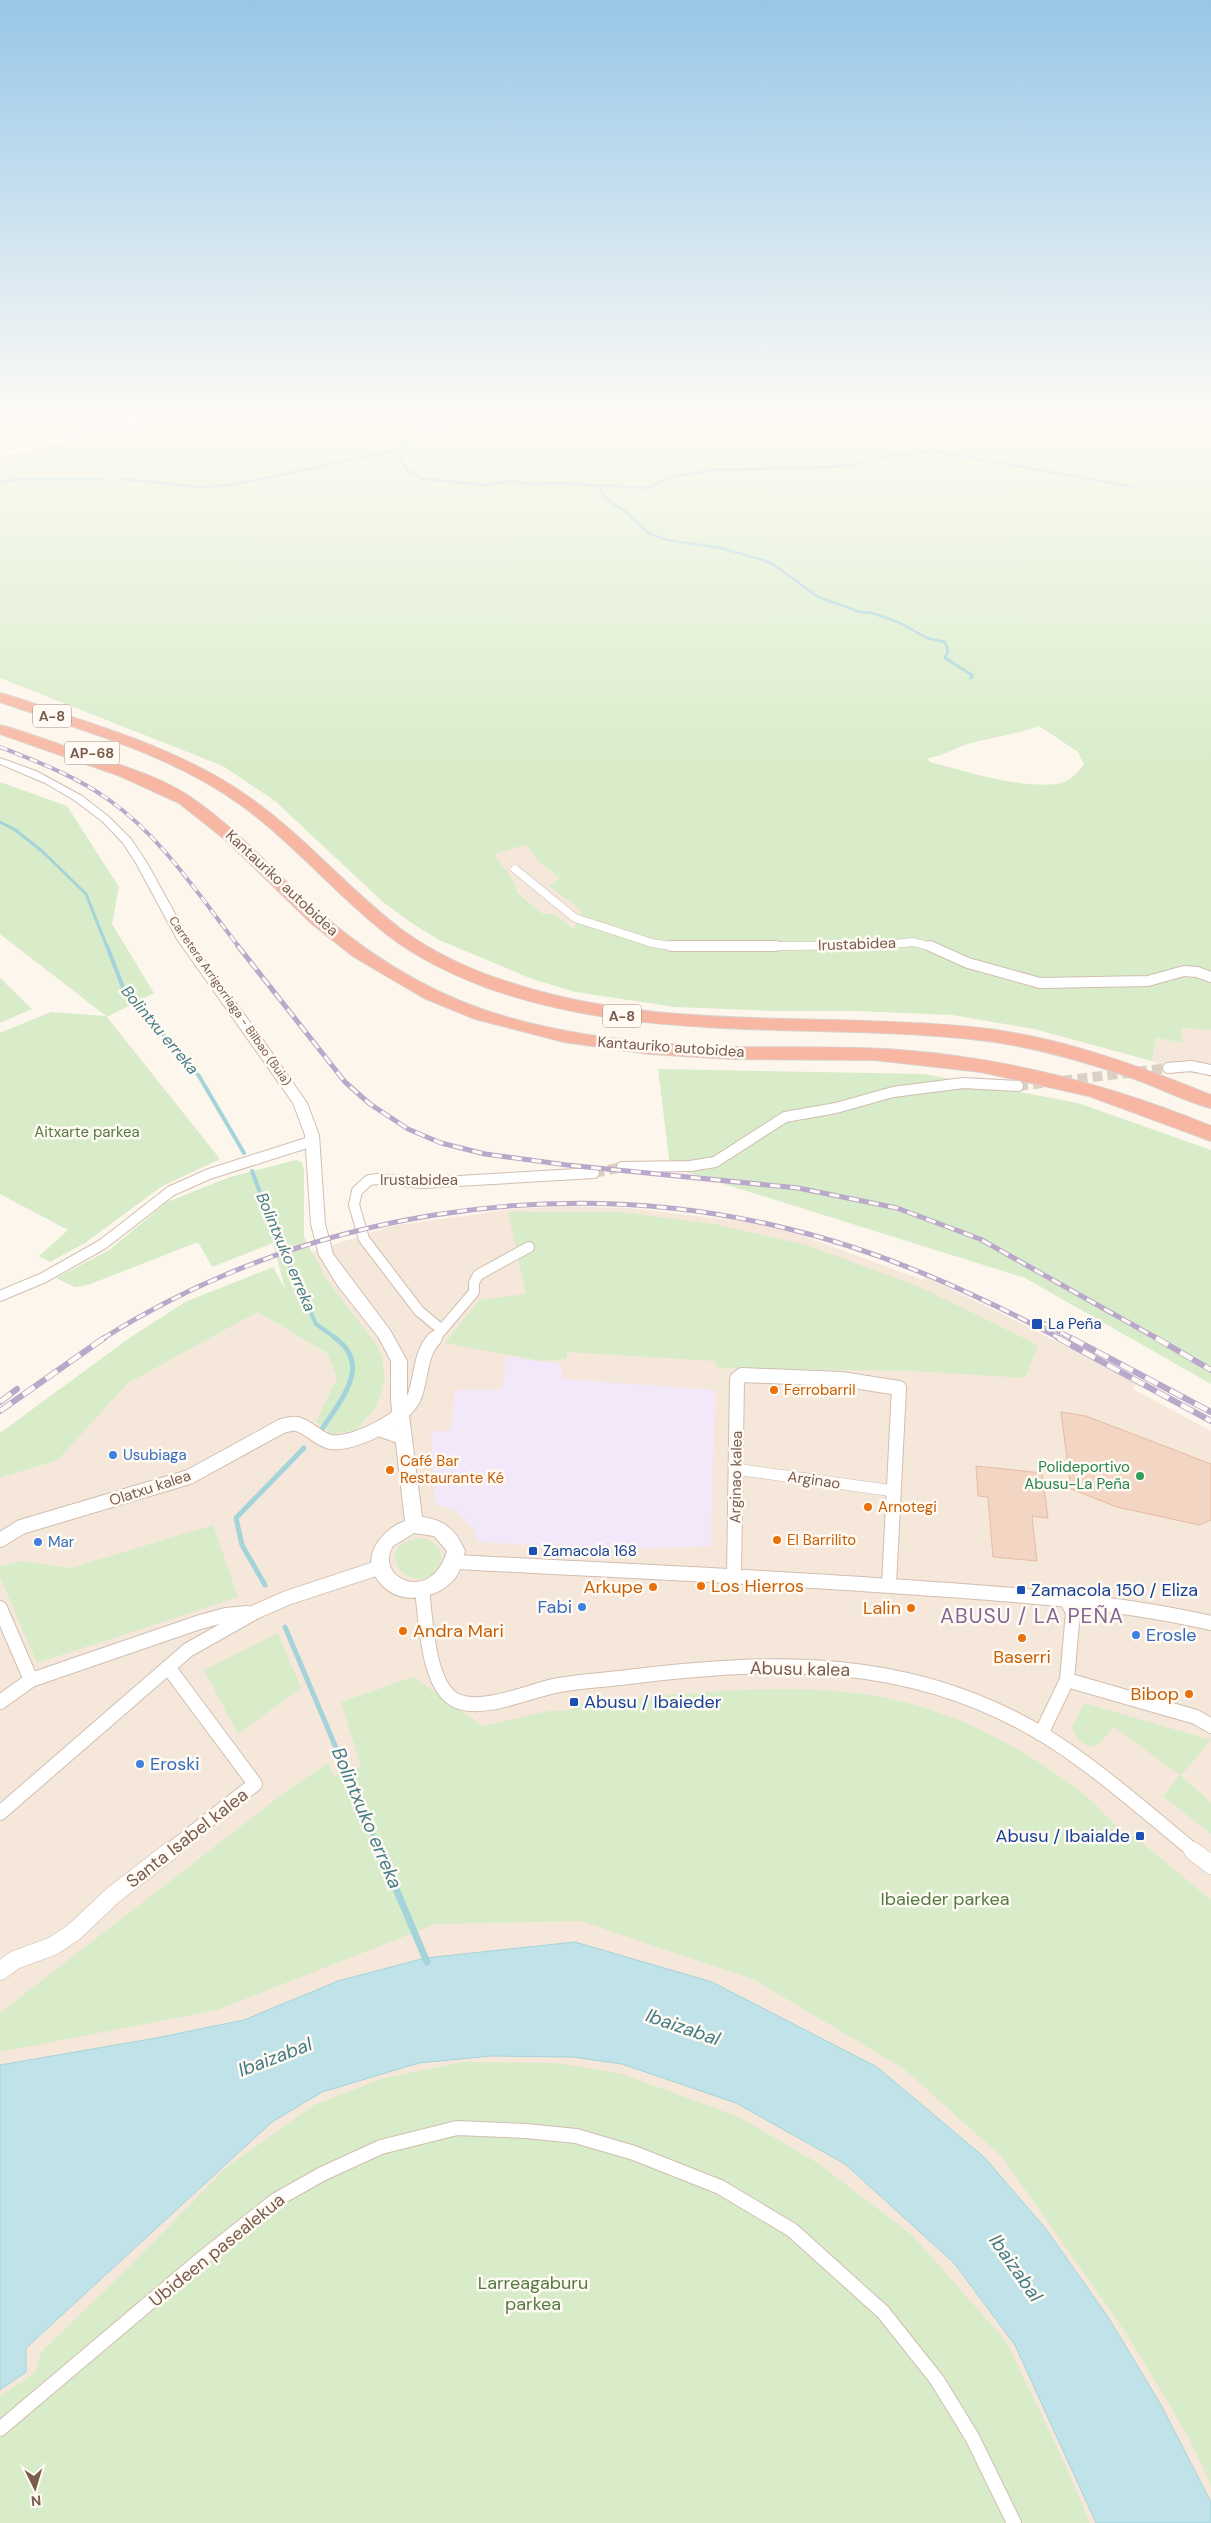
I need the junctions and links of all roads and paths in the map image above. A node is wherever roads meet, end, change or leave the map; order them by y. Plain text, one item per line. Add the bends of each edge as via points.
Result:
1 (0, 686) edge
2 (0, 697) edge
3 (0, 720) edge
4 (0, 729) edge
5 (104, 732) junction
6 (0, 761) edge
7 (178, 795) junction
8 (515, 869) dead end
9 (1211, 977) edge
10 (1168, 1068) tunnel mouth
11 (1211, 1070) edge
12 (1018, 1086) tunnel mouth
13 (1211, 1102) edge
14 (1211, 1134) edge
15 (312, 1140) junction
16 (622, 1167) tunnel mouth
17 (594, 1173) tunnel mouth
18 (529, 1247) dead end
19 (0, 1296) edge
20 (442, 1330) junction
21 (401, 1413) junction
22 (379, 1429) junction
23 (404, 1438) junction
24 (735, 1469) junction
25 (894, 1491) junction
26 (414, 1525) junction
27 (0, 1540) edge
28 (455, 1562) junction
29 (381, 1567) junction
30 (734, 1575) junction
31 (889, 1585) junction
32 (422, 1590) junction
33 (1067, 1601) junction
34 (0, 1608) edge
35 (255, 1612) junction
36 (1211, 1623) edge
37 (168, 1667) junction
38 (31, 1680) junction
39 (1067, 1680) junction
40 (0, 1702) edge
41 (1211, 1726) edge
42 (1041, 1734) junction
43 (0, 1813) edge
44 (1211, 1865) edge
45 (0, 1972) edge
46 (0, 2429) edge
47 (1014, 2523) edge

1 - 5 highway, AP-68
2 - 5 highway, Kantauriko autobidea / A-8
3 - 7 highway, AP-68 via 119,762 153,778
4 - 7 highway, Kantauriko autobidea / A-8 via 108,766
5 - 13 highway, Kantauriko autobidea / A-8 via 185,765 224,787 257,810 397,935 454,967 533,996 618,1015 689,1023 974,1034 1067,1050 1140,1072
6 - 15 street, Carretera Arrigorriaga - Bilbao (Buia) via 76,797 106,819 130,844 180,933 294,1092 308,1121
7 - 14 highway, Kantauriko autobidea / A-8 via 232,835 298,902 346,942 407,984 441,1001 481,1015 551,1034 650,1049 898,1056 1023,1071 1088,1087 1154,1109
8 - 9 street, Irustabidea via 575,918 677,948 913,942 968,963 1040,983 1148,981 1184,971
10 - 11 street via 1191,1066
12 - 16 street via 963,1083 893,1092 836,1108 785,1117 715,1162 690,1166
15 - 19 street via 209,1174 171,1191 102,1244 42,1278
15 - 21 street, Carretera Arrigorriaga - Bilbao (Buia) via 317,1168 319,1225 326,1254 392,1345 402,1374
17 - 20 street, Irustabidea via 423,1183 378,1179 369,1180 357,1191 354,1205 364,1239 419,1311
18 - 20 street via 478,1275 474,1292
20 - 21 street via 426,1347 415,1397
21 - 22 street, Olatxu kalea
21 - 23 street, Carretera Arrigorriaga - Bilbao (Buia)
22 - 23 street
22 - 27 street, Olatxu kalea via 360,1438 331,1442 297,1424 282,1426 189,1476 21,1528
23 - 26 street, Carretera Arrigorriaga - Bilbao (Buia)
24 - 25 street, Arginao
24 - 25 street, Arginao kalea via 737,1379 742,1375 884,1384 899,1388
24 - 30 street, Arginao kalea
25 - 31 street
26 - 28 street via 432,1526 446,1533 456,1551
26 - 29 street via 402,1529 384,1545
28 - 30 street
28 - 32 street via 443,1580
29 - 32 street via 384,1576 400,1588
29 - 35 street
30 - 31 street
31 - 33 street
32 - 42 street, Abusu kalea via 435,1674 442,1690 458,1702 481,1703 558,1686 652,1674 781,1666 850,1668 915,1680 971,1699
33 - 36 street via 1171,1613
33 - 39 street via 1074,1612
34 - 38 street
35 - 37 street via 188,1650
35 - 38 street via 200,1622
37 - 43 street
37 - 45 street, Santa Isabel kalea via 255,1784 112,1896 74,1932 53,1946 15,1960
38 - 40 street
39 - 41 street via 1196,1718
39 - 42 street
42 - 44 street, Abusu kalea via 1115,1787
46 - 47 street, Ubideen pasealekua via 276,2200 381,2147 456,2128 526,2131 576,2136 634,2153 720,2187 792,2230 883,2312 937,2380 972,2437

